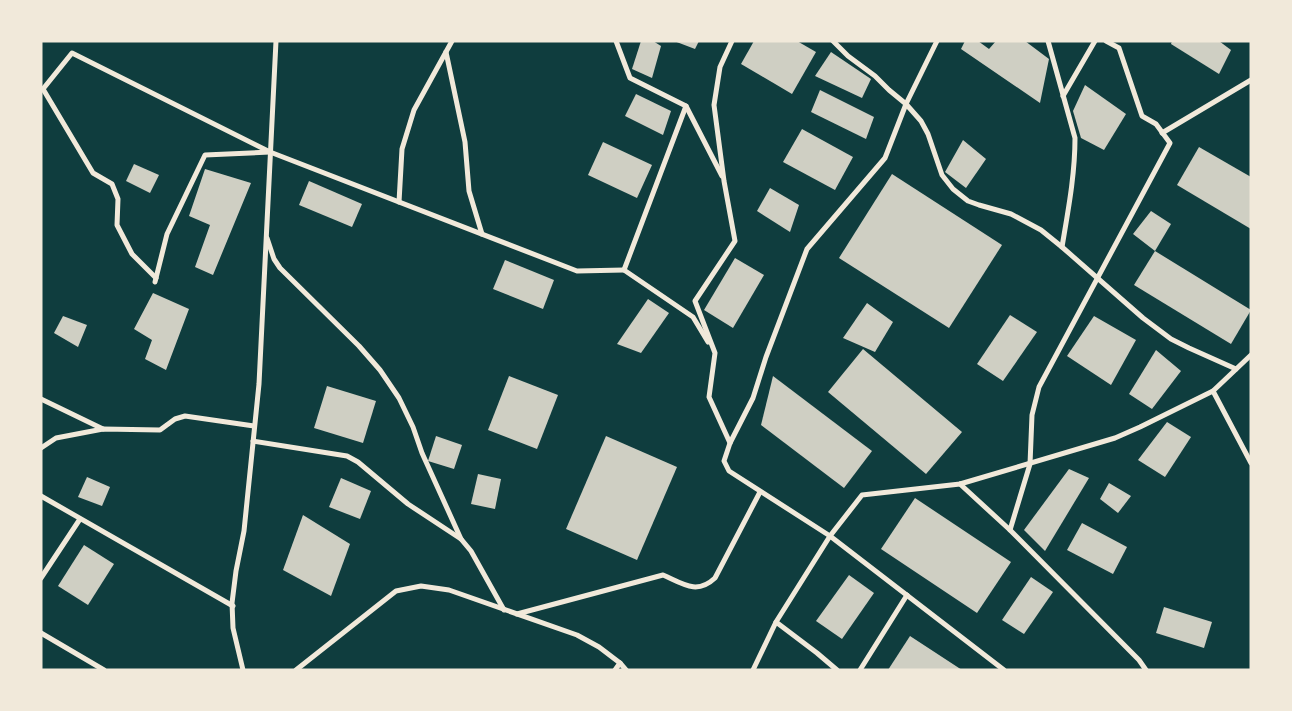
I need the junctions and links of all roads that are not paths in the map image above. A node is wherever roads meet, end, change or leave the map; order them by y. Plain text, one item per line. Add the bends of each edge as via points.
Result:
1 (276, 41) edge
2 (452, 41) edge
3 (616, 41) edge
4 (732, 41) edge
5 (832, 41) edge
6 (938, 41) edge
7 (1048, 41) edge
8 (1095, 41) edge
9 (1106, 41) edge
10 (446, 52) junction
11 (1251, 80) edge
12 (42, 89) edge
13 (1063, 96) junction
14 (906, 104) junction
15 (686, 106) junction
16 (1162, 133) junction
17 (270, 152) junction
18 (724, 181) junction
19 (399, 202) junction
20 (482, 234) junction
21 (266, 235) junction
22 (1062, 247) junction
23 (624, 270) junction
24 (1097, 277) junction
25 (715, 353) junction
26 (1251, 355) edge
27 (1236, 369) junction
28 (1213, 391) junction
29 (41, 399) edge
30 (254, 426) junction
31 (103, 429) junction
32 (253, 441) junction
33 (730, 443) junction
34 (41, 448) edge
35 (1251, 463) edge
36 (1030, 464) junction
37 (960, 484) junction
38 (760, 492) junction
39 (41, 496) edge
40 (80, 519) junction
41 (1010, 530) junction
42 (830, 536) junction
43 (461, 539) junction
44 (41, 578) edge
45 (907, 596) junction
46 (233, 606) junction
47 (504, 610) junction
48 (517, 614) junction
49 (776, 622) junction
50 (41, 633) edge
51 (620, 663) junction
52 (104, 670) edge
53 (243, 670) edge
54 (296, 670) edge
55 (616, 670) edge
56 (626, 670) edge
57 (753, 670) edge
58 (837, 670) edge
59 (860, 670) edge
60 (1004, 670) edge
61 (1146, 670) edge

1 - 17 street
2 - 10 street
3 - 15 street via 630,78
4 - 18 street via 720,67 714,105
5 - 14 street
6 - 14 street
7 - 13 street
8 - 13 street
9 - 16 street via 1119,48 1142,116 1156,124
10 - 19 street via 414,110 402,149
10 - 20 street via 465,142 469,191
11 - 16 street
12 - 17 street via 72,53
12 - 17 street via 93,173 112,184 118,200 117,225 132,254 156,280 167,234 206,155
13 - 22 street via 1075,138 1075,155
14 - 22 street via 921,121 942,174 953,189 968,201 1011,214 1041,230
14 - 33 street via 884,158 807,249 753,398
15 - 18 street
15 - 23 street
16 - 24 street via 1170,143
17 - 19 street
17 - 21 street
18 - 25 street via 736,241 695,301
19 - 20 street
20 - 23 street via 577,271
21 - 30 street
21 - 43 street via 280,268 359,346 399,398
22 - 24 street
23 - 25 street via 693,318
24 - 27 street via 1171,339
24 - 36 street via 1039,387 1032,415
25 - 33 street via 709,397
26 - 27 street
27 - 28 street
28 - 35 street
28 - 36 street via 1115,438
29 - 31 street
30 - 31 street via 185,416 160,430
30 - 32 street
31 - 34 street via 56,438
32 - 43 street via 347,456 408,504
32 - 46 street
33 - 38 street via 724,460 729,471
36 - 37 street
36 - 41 street
37 - 41 street
37 - 42 street via 862,494
38 - 42 street
38 - 48 street via 715,578 708,585 688,587 663,575
39 - 40 street
40 - 44 street
40 - 46 street
41 - 61 street via 1140,660
42 - 45 street
42 - 49 street
43 - 47 street
45 - 59 street
45 - 60 street
46 - 53 street via 233,628
47 - 48 street
47 - 54 street via 449,590 421,586 396,591
48 - 51 street via 577,634
49 - 57 street
49 - 58 street
50 - 52 street
51 - 55 street
51 - 56 street

